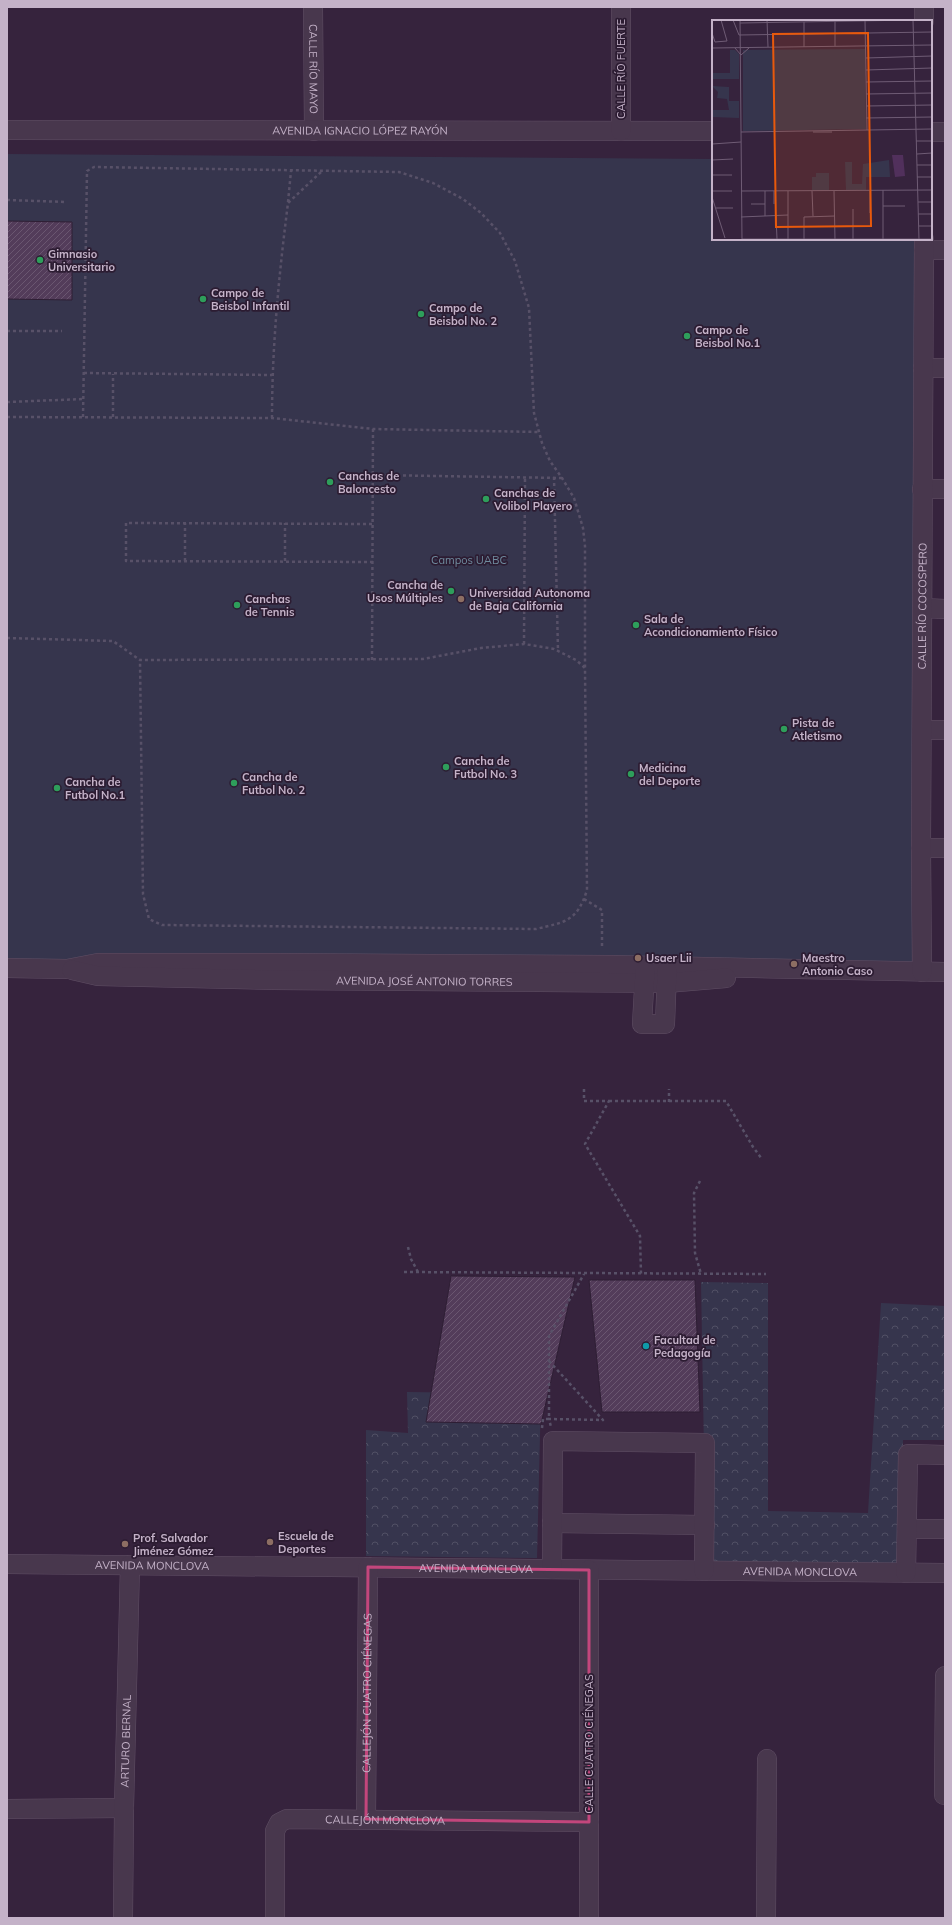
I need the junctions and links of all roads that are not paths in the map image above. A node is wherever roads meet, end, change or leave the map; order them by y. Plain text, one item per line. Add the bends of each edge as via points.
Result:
1 (313, 7) edge
2 (621, 7) edge
3 (924, 7) edge
4 (924, 20) edge
5 (7, 130) edge
6 (621, 131) junction
7 (712, 131) edge
8 (314, 132) junction
9 (932, 132) edge
10 (945, 132) edge
11 (924, 244) edge
12 (945, 250) edge
13 (924, 368) junction
14 (945, 368) edge
15 (922, 489) junction
16 (945, 489) edge
17 (923, 608) junction
18 (945, 609) edge
19 (922, 730) junction
20 (945, 730) edge
21 (921, 848) junction
22 (945, 848) edge
23 (7, 968) edge
24 (922, 972) junction
25 (945, 972) edge
26 (645, 974) junction
27 (667, 975) junction
28 (945, 1455) edge
29 (552, 1523) junction
30 (705, 1525) junction
31 (907, 1529) junction
32 (945, 1530) edge
33 (7, 1564) edge
34 (130, 1565) junction
35 (368, 1567) junction
36 (552, 1569) junction
37 (590, 1570) junction
38 (704, 1571) junction
39 (906, 1573) junction
40 (945, 1573) edge
41 (945, 1676) edge
42 (767, 1759) dead end
43 (944, 1795) dead end
44 (124, 1808) junction
45 (7, 1809) edge
46 (366, 1819) junction
47 (589, 1822) junction
48 (123, 1918) edge
49 (275, 1918) edge
50 (589, 1918) edge
51 (766, 1918) edge

1 - 8 street, CALLE RÍO MAYO
2 - 6 street, CALLE RÍO FUERTE
3 - 4 street
5 - 8 street, AVENIDA IGNACIO LÓPEZ RAYÓN
6 - 7 street, AVENIDA IGNACIO LÓPEZ RAYÓN
6 - 8 street, AVENIDA IGNACIO LÓPEZ RAYÓN
9 - 10 street
11 - 12 street
11 - 13 street, CALLE RÍO COCOSPERO
13 - 14 street
13 - 15 street, CALLE RÍO COCOSPERO
15 - 16 street
15 - 17 street, CALLE RÍO COCOSPERO
17 - 18 street
17 - 19 street, CALLE RÍO COCOSPERO
19 - 20 street
19 - 21 street, CALLE RÍO COCOSPERO
21 - 22 street
21 - 24 street, CALLE RÍO COCOSPERO
23 - 26 street, AVENIDA JOSÉ ANTONIO TORRES via 67,969 98,963 273,971
24 - 25 street, AVENIDA JOSÉ ANTONIO TORRES
24 - 27 street, AVENIDA JOSÉ ANTONIO TORRES via 781,968
26 - 27 street, AVENIDA JOSÉ ANTONIO TORRES
26 - 27 street via 642,1024 665,1024
28 - 31 street via 908,1454
29 - 30 street
29 - 30 street via 553,1441 705,1442
29 - 36 street
30 - 38 street
31 - 32 street
31 - 39 street
33 - 34 street, AVENIDA MONCLOVA
34 - 35 street, AVENIDA MONCLOVA
34 - 44 street, ARTURO BERNAL
35 - 36 street, AVENIDA MONCLOVA
35 - 46 street, CALLEJÓN CUATRO CIÉNEGAS
36 - 37 street, AVENIDA MONCLOVA
37 - 38 street, AVENIDA MONCLOVA
37 - 47 street, CALLE CUATRO CIÉNEGAS
38 - 39 street, AVENIDA MONCLOVA
39 - 40 street, AVENIDA MONCLOVA
41 - 43 street
42 - 51 street
44 - 45 street
44 - 48 street, ARTURO BERNAL
46 - 47 street, CALLEJÓN MONCLOVA
46 - 49 street, CALLEJÓN MONCLOVA via 287,1818 279,1823 275,1831
47 - 50 street, CALLE CUATRO CIÉNEGAS

